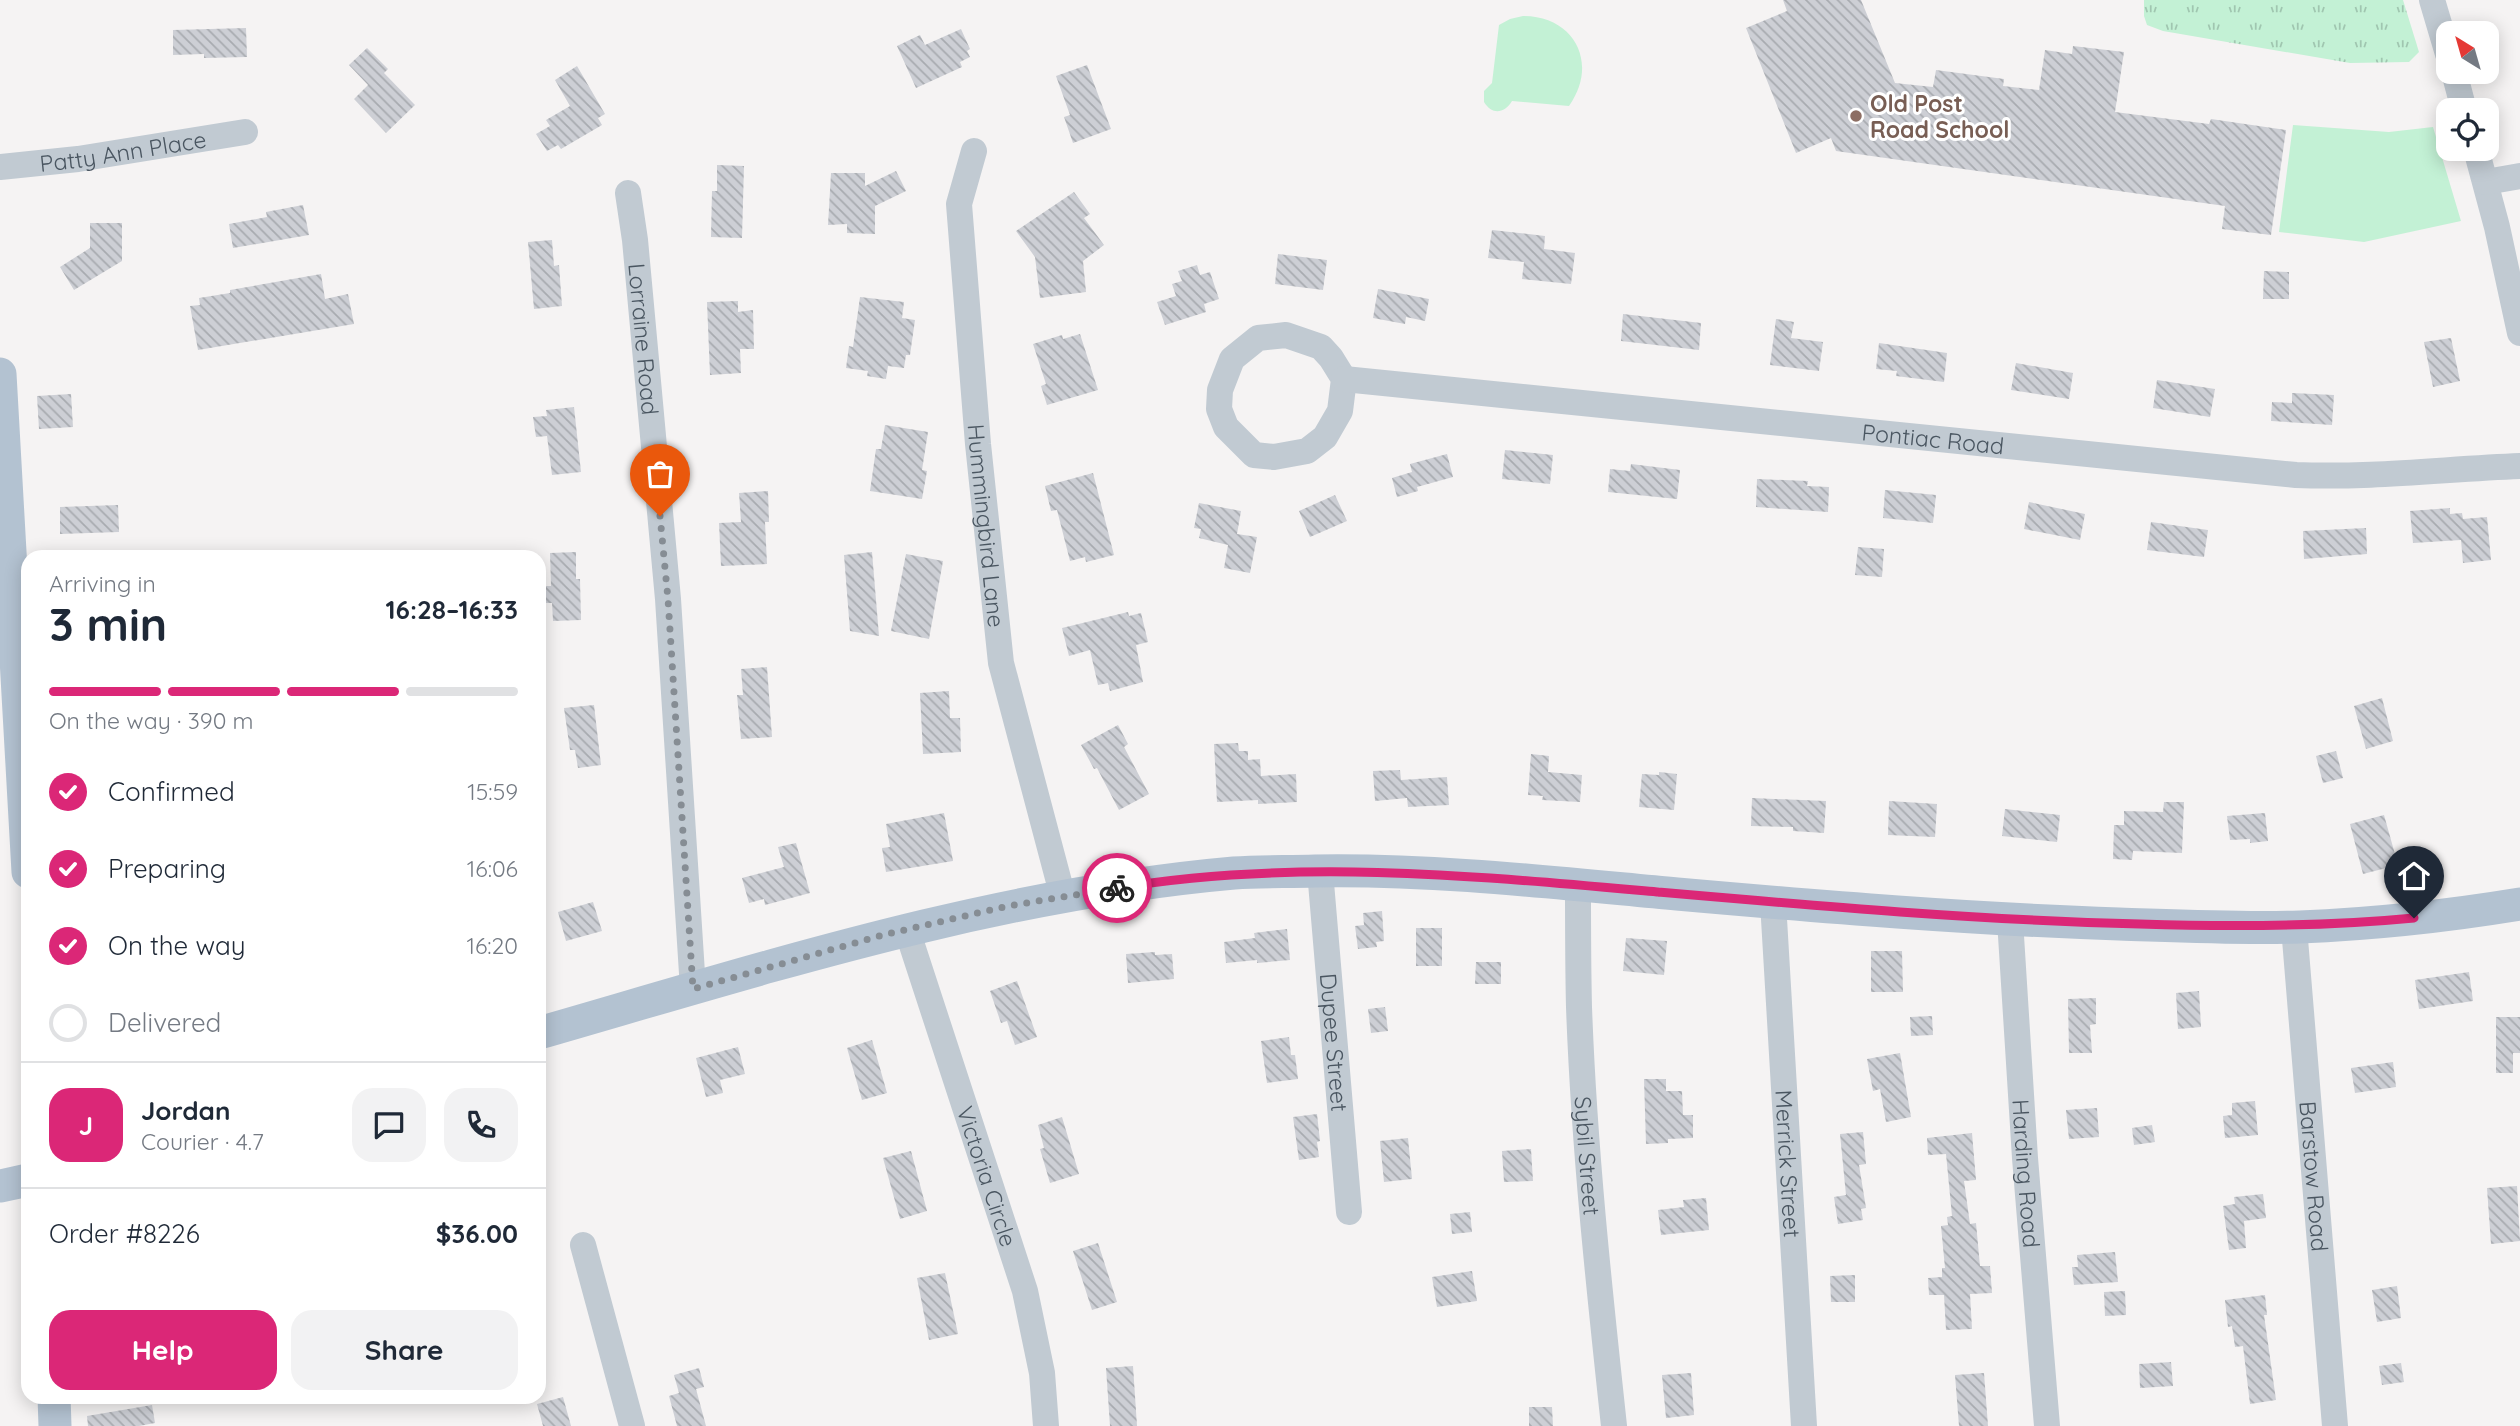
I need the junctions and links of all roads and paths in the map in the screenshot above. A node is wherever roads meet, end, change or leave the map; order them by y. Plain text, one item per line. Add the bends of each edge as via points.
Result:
1 (2432, 0) edge
2 (2438, 21) edge
3 (245, 132) dead end
4 (974, 151) dead end
5 (2480, 161) edge
6 (0, 167) edge
7 (2520, 176) edge
8 (2486, 182) junction
9 (628, 193) dead end
10 (2520, 333) edge
11 (0, 374) edge
12 (1344, 379) junction
13 (2520, 466) edge
14 (21, 748) edge
15 (1320, 871) junction
16 (1578, 885) junction
17 (1063, 897) junction
18 (1773, 902) junction
19 (2520, 904) edge
20 (2010, 920) junction
21 (2294, 927) junction
22 (907, 930) junction
23 (693, 989) junction
24 (546, 1031) edge
25 (21, 1182) edge
26 (0, 1186) edge
27 (1349, 1212) dead end
28 (583, 1245) dead end
29 (54, 1404) edge
30 (55, 1426) edge
31 (632, 1426) edge
32 (1046, 1426) edge
33 (1614, 1426) edge
34 (1804, 1426) edge
35 (2047, 1426) edge
36 (2335, 1426) edge

1 - 2 street
3 - 6 street, Patty Ann Place
4 - 17 street, Hummingbird Lane via 959,204 1001,663
5 - 8 street
7 - 8 street
8 - 10 street
9 - 23 street, Lorraine Road via 668,599
11 - 14 main road
12 - 12 street via 1321,347 1286,335 1258,338 1232,359 1220,390 1219,409 1226,427 1254,454 1274,457 1307,451 1325,437 1340,411
12 - 13 street, Pontiac Road via 2296,475 2350,477
15 - 16 main road
15 - 17 main road via 1240,873
15 - 27 street, Dupee Street
16 - 18 main road
16 - 33 street, Sybil Street via 1584,1101
17 - 22 main road
18 - 20 main road
18 - 34 street, Merrick Street
19 - 21 main road
20 - 21 main road
20 - 35 street, Harding Road
21 - 36 street, Barstow Road
22 - 23 main road
22 - 32 street, Victoria Circle via 1025,1292 1042,1373
23 - 24 main road
25 - 26 main road
28 - 31 street
29 - 30 main road

